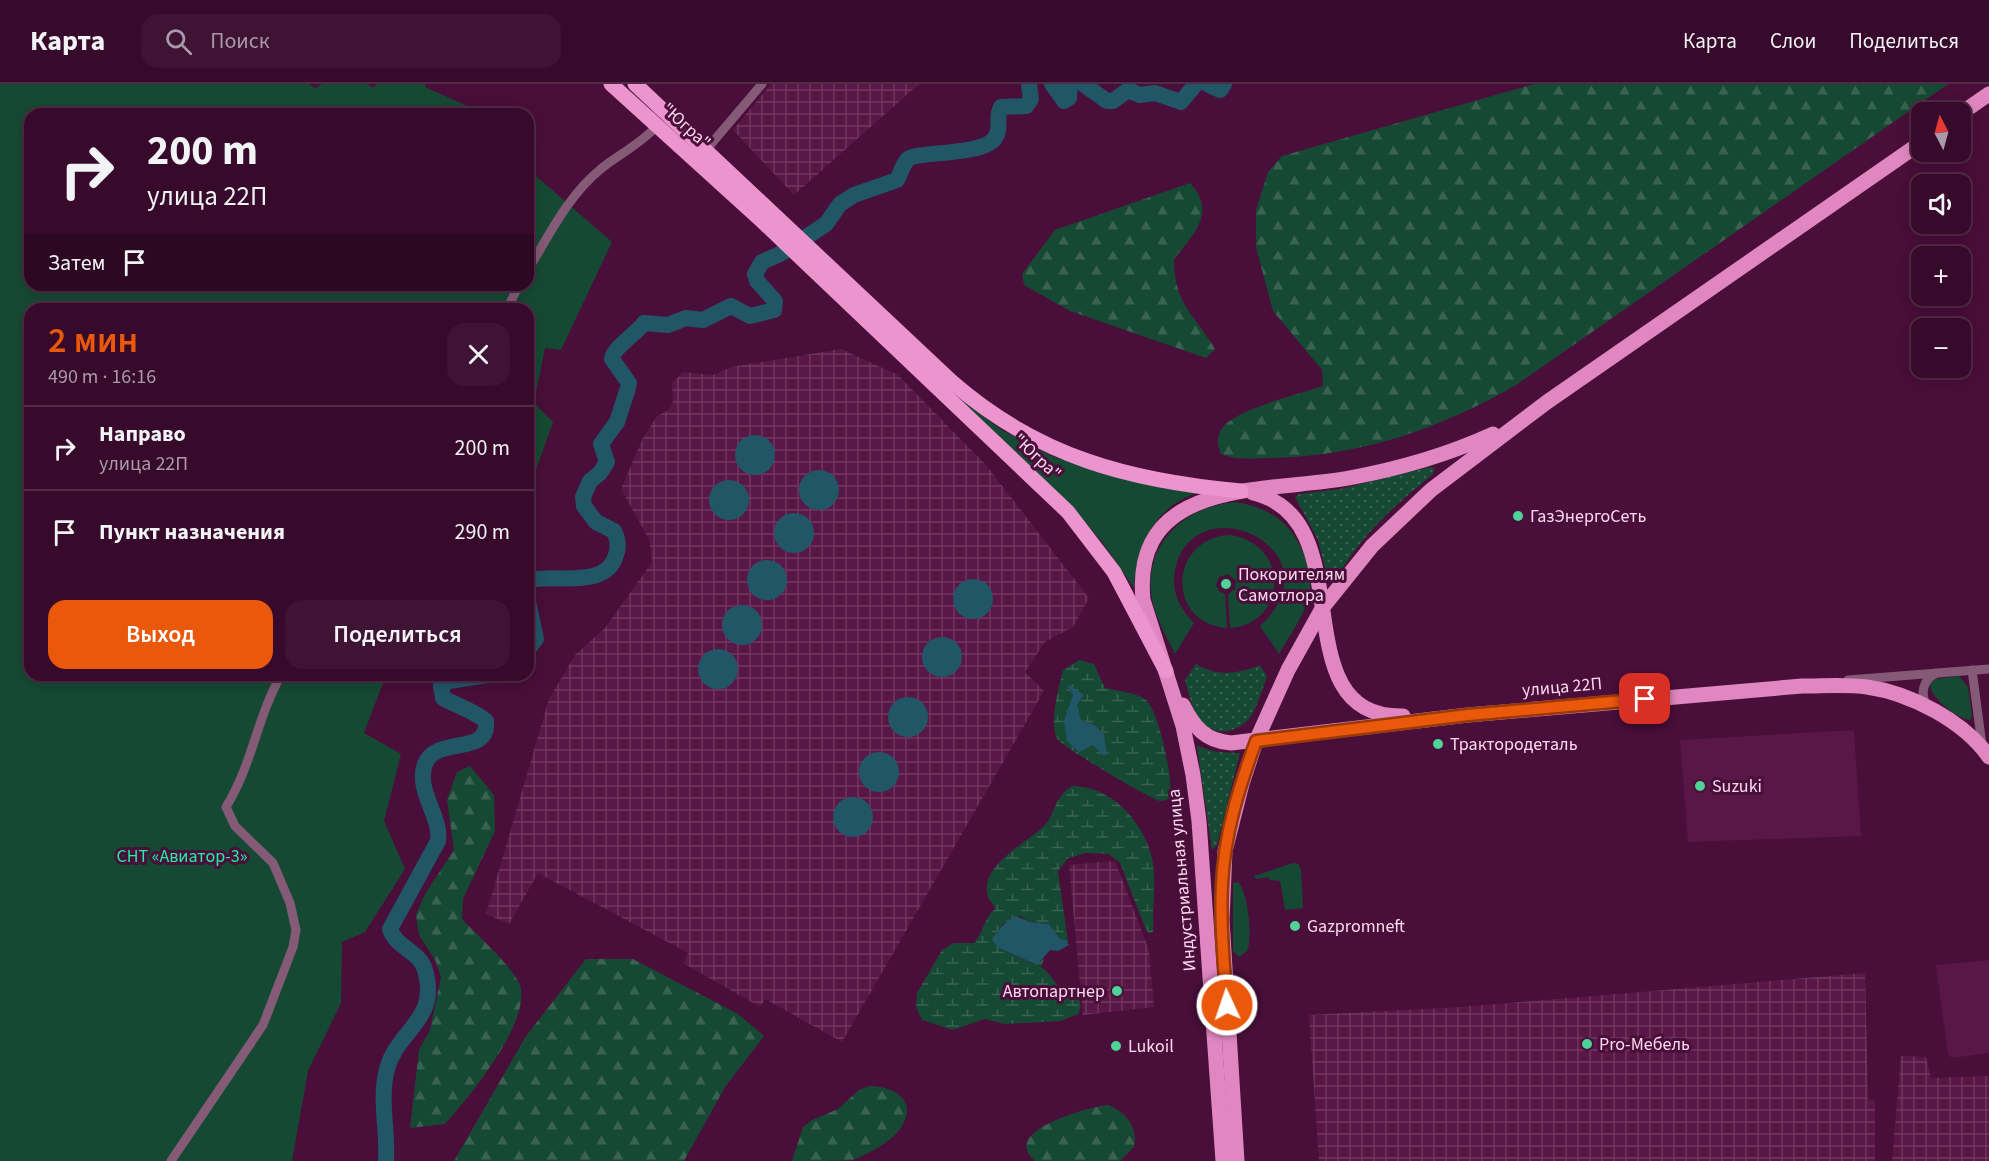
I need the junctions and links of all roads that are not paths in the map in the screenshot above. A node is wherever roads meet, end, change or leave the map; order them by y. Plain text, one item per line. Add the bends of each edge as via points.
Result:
1 (611, 84) edge
2 (635, 84) edge
3 (762, 84) edge
4 (1989, 94) edge
5 (1971, 106) edge
6 (657, 126) junction
7 (706, 150) junction
8 (1911, 150) edge
9 (767, 215) junction
10 (534, 261) edge
11 (819, 265) junction
12 (1547, 402) junction
13 (1241, 491) junction
14 (1323, 608) junction
15 (1989, 669) edge
16 (1972, 670) junction
17 (1166, 671) junction
18 (1938, 672) junction
19 (277, 681) edge
20 (1802, 686) junction
21 (1928, 708) junction
22 (1468, 715) junction
23 (1977, 720) junction
24 (1957, 727) junction
25 (1256, 741) junction
26 (1987, 754) edge
27 (171, 1161) edge
28 (1223, 1161) edge
29 (1237, 1161) edge

1 - 6 highway, "Югра"
2 - 7 highway, "Югра"
3 - 7 street
4 - 5 main road
6 - 9 highway, "Югра"
6 - 10 street via 645,140 602,168 581,189
7 - 9 highway, "Югра"
8 - 12 main road
9 - 11 highway
11 - 13 highway, "Югра" via 952,382 1025,435 1122,472
11 - 17 highway, "Югра" via 1078,523 1114,572
12 - 13 main road via 1495,433 1423,460 1348,478
12 - 14 main road via 1401,516
13 - 14 main road via 1272,500 1299,525 1314,560
13 - 17 main road via 1188,506 1156,536 1147,557 1143,600
14 - 22 main road, улица 22П via 1336,676 1358,705 1379,715
14 - 25 main road via 1288,670
15 - 16 street
16 - 18 street
16 - 23 street
17 - 25 main road via 1199,732 1221,742
17 - 28 main road, Индустриальная улица via 1186,743 1197,811
18 - 20 street
18 - 21 street via 1928,678 1923,688
19 - 27 street via 267,700 249,764 226,807 235,826 273,863 290,903 296,930 283,977 263,1025
20 - 21 main road, улица 22П via 1866,686
20 - 22 main road, улица 22П
21 - 24 main road
22 - 25 main road, улица 22П
23 - 24 street via 1970,727
23 - 26 street
24 - 26 main road
25 - 29 main road, Индустриальная улица via 1235,807 1222,884

